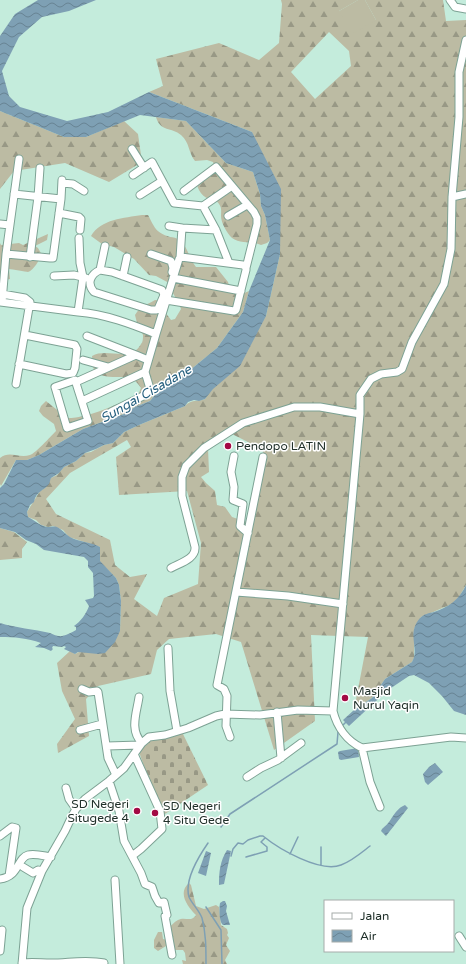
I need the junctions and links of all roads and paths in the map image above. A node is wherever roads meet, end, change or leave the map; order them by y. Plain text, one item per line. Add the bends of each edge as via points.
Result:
1 (450, 0) edge
2 (466, 9) edge
3 (466, 40) edge
4 (132, 149) dead end
5 (19, 159) dead end
6 (40, 168) dead end
7 (144, 168) junction
8 (133, 175) dead end
9 (162, 181) junction
10 (232, 186) junction
11 (84, 191) dead end
12 (184, 191) dead end
13 (14, 194) junction
14 (140, 194) dead end
15 (466, 194) edge
16 (38, 197) junction
17 (452, 197) junction
18 (61, 199) junction
19 (247, 205) junction
20 (203, 206) junction
21 (59, 213) junction
22 (228, 216) dead end
23 (0, 224) edge
24 (10, 225) junction
25 (169, 226) dead end
26 (182, 228) junction
27 (80, 230) dead end
28 (216, 230) junction
29 (79, 238) dead end
30 (105, 246) dead end
31 (6, 254) junction
32 (151, 254) dead end
33 (30, 257) junction
34 (127, 257) dead end
35 (180, 258) junction
36 (230, 263) junction
37 (246, 268) junction
38 (100, 270) junction
39 (54, 276) dead end
40 (123, 276) junction
41 (82, 277) junction
42 (173, 278) junction
43 (90, 279) junction
44 (242, 291) junction
45 (165, 298) junction
46 (1, 299) edge
47 (29, 305) junction
48 (78, 312) junction
49 (156, 334) junction
50 (25, 335) junction
51 (87, 336) dead end
52 (136, 355) junction
53 (83, 360) dead end
54 (148, 360) junction
55 (19, 364) junction
56 (108, 367) junction
57 (145, 372) junction
58 (76, 382) junction
59 (16, 384) dead end
60 (82, 401) junction
61 (111, 412) dead end
62 (360, 414) junction
63 (234, 456) dead end
64 (263, 457) dead end
65 (248, 533) junction
66 (171, 568) dead end
67 (236, 592) junction
68 (343, 604) junction
69 (168, 648) dead end
70 (82, 688) dead end
71 (139, 697) dead end
72 (333, 711) junction
73 (277, 712) junction
74 (225, 714) junction
75 (102, 724) junction
76 (80, 730) dead end
77 (177, 731) junction
78 (230, 737) dead end
79 (466, 738) edge
80 (302, 743) dead end
81 (141, 744) junction
82 (107, 746) junction
83 (362, 748) junction
84 (134, 754) junction
85 (281, 758) junction
86 (116, 775) junction
87 (247, 777) dead end
88 (109, 781) junction
89 (66, 788) dead end
90 (380, 807) dead end
91 (76, 809) junction
92 (0, 836) edge
93 (12, 856) junction
94 (132, 856) junction
95 (23, 857) junction
96 (51, 857) junction
97 (23, 867) dead end
98 (42, 871) junction
99 (9, 876) junction
100 (0, 880) edge
101 (115, 880) dead end
102 (2, 930) dead end
103 (458, 936) dead end
104 (466, 947) edge
105 (0, 951) edge
106 (172, 955) dead end
107 (104, 963) dead end
108 (22, 964) edge
109 (120, 964) edge

1 - 2 street via 455,7
3 - 17 street via 459,72 459,117
4 - 7 street
5 - 13 street
6 - 16 street
7 - 8 street
7 - 9 street via 152,162
9 - 14 street
9 - 20 street via 174,203
10 - 12 street via 216,167
10 - 19 street
10 - 20 street
11 - 18 street via 62,181
13 - 16 street
13 - 24 street
15 - 17 street
16 - 18 street
16 - 33 street
17 - 62 street via 451,249 444,284 412,342 402,369 371,379 360,395
18 - 21 street
19 - 22 street
19 - 37 street via 254,214 257,224
20 - 28 street
21 - 27 street via 79,217
21 - 33 street via 53,258
23 - 24 street
24 - 31 street
25 - 26 street
26 - 28 street
26 - 35 street
28 - 36 street
29 - 41 street
30 - 38 street
31 - 33 street
31 - 46 street
32 - 45 street via 172,263
34 - 40 street
35 - 36 street
35 - 42 street
36 - 37 street
37 - 44 street
38 - 40 street
38 - 43 street
39 - 41 street
40 - 45 street via 162,290
41 - 43 street
41 - 48 street
42 - 44 street
42 - 45 street
43 - 45 street via 94,292 151,310 158,309
44 - 45 street via 236,310 231,312
45 - 49 street
46 - 47 street
47 - 48 street
47 - 50 street
48 - 49 street via 94,313
49 - 54 street
50 - 55 street
50 - 55 street via 75,345 75,368 73,373 66,374
51 - 52 street
52 - 54 street
52 - 56 street
53 - 56 street
54 - 57 street
55 - 59 street
56 - 58 street
57 - 60 street
57 - 61 street via 151,392
58 - 60 street
58 - 60 street via 75,380 55,387 67,428 88,421
62 - 66 street via 320,407 294,406 243,423 204,448 186,466 182,477 182,496 196,552
62 - 68 street
63 - 65 street via 231,471 233,499 243,504 240,526
64 - 65 street
65 - 67 street
67 - 68 street
67 - 74 street via 217,684 228,696
68 - 72 street
69 - 77 street via 170,691
70 - 75 street via 85,692 98,692
71 - 81 street via 134,720
72 - 73 street
72 - 83 street via 344,734
73 - 74 street
73 - 85 street
74 - 77 street
74 - 78 street
75 - 76 street
75 - 82 street
77 - 81 street via 149,737
79 - 83 street via 451,737
80 - 85 street
81 - 82 street
81 - 84 street
82 - 86 street via 110,764
83 - 90 street via 370,782
84 - 86 street
84 - 94 street via 160,811 162,829
85 - 87 street
86 - 88 street
88 - 91 street
88 - 94 street via 119,811 124,841
89 - 91 street via 69,799
91 - 96 street
92 - 93 street via 12,827 16,828
93 - 95 street
93 - 99 street
94 - 106 street via 145,884 152,888 159,903 164,902
95 - 96 street via 32,854
95 - 99 street
96 - 98 street
97 - 98 street via 33,873
98 - 108 street via 27,908
99 - 100 street
101 - 109 street
102 - 105 street
103 - 104 street
107 - 108 street

